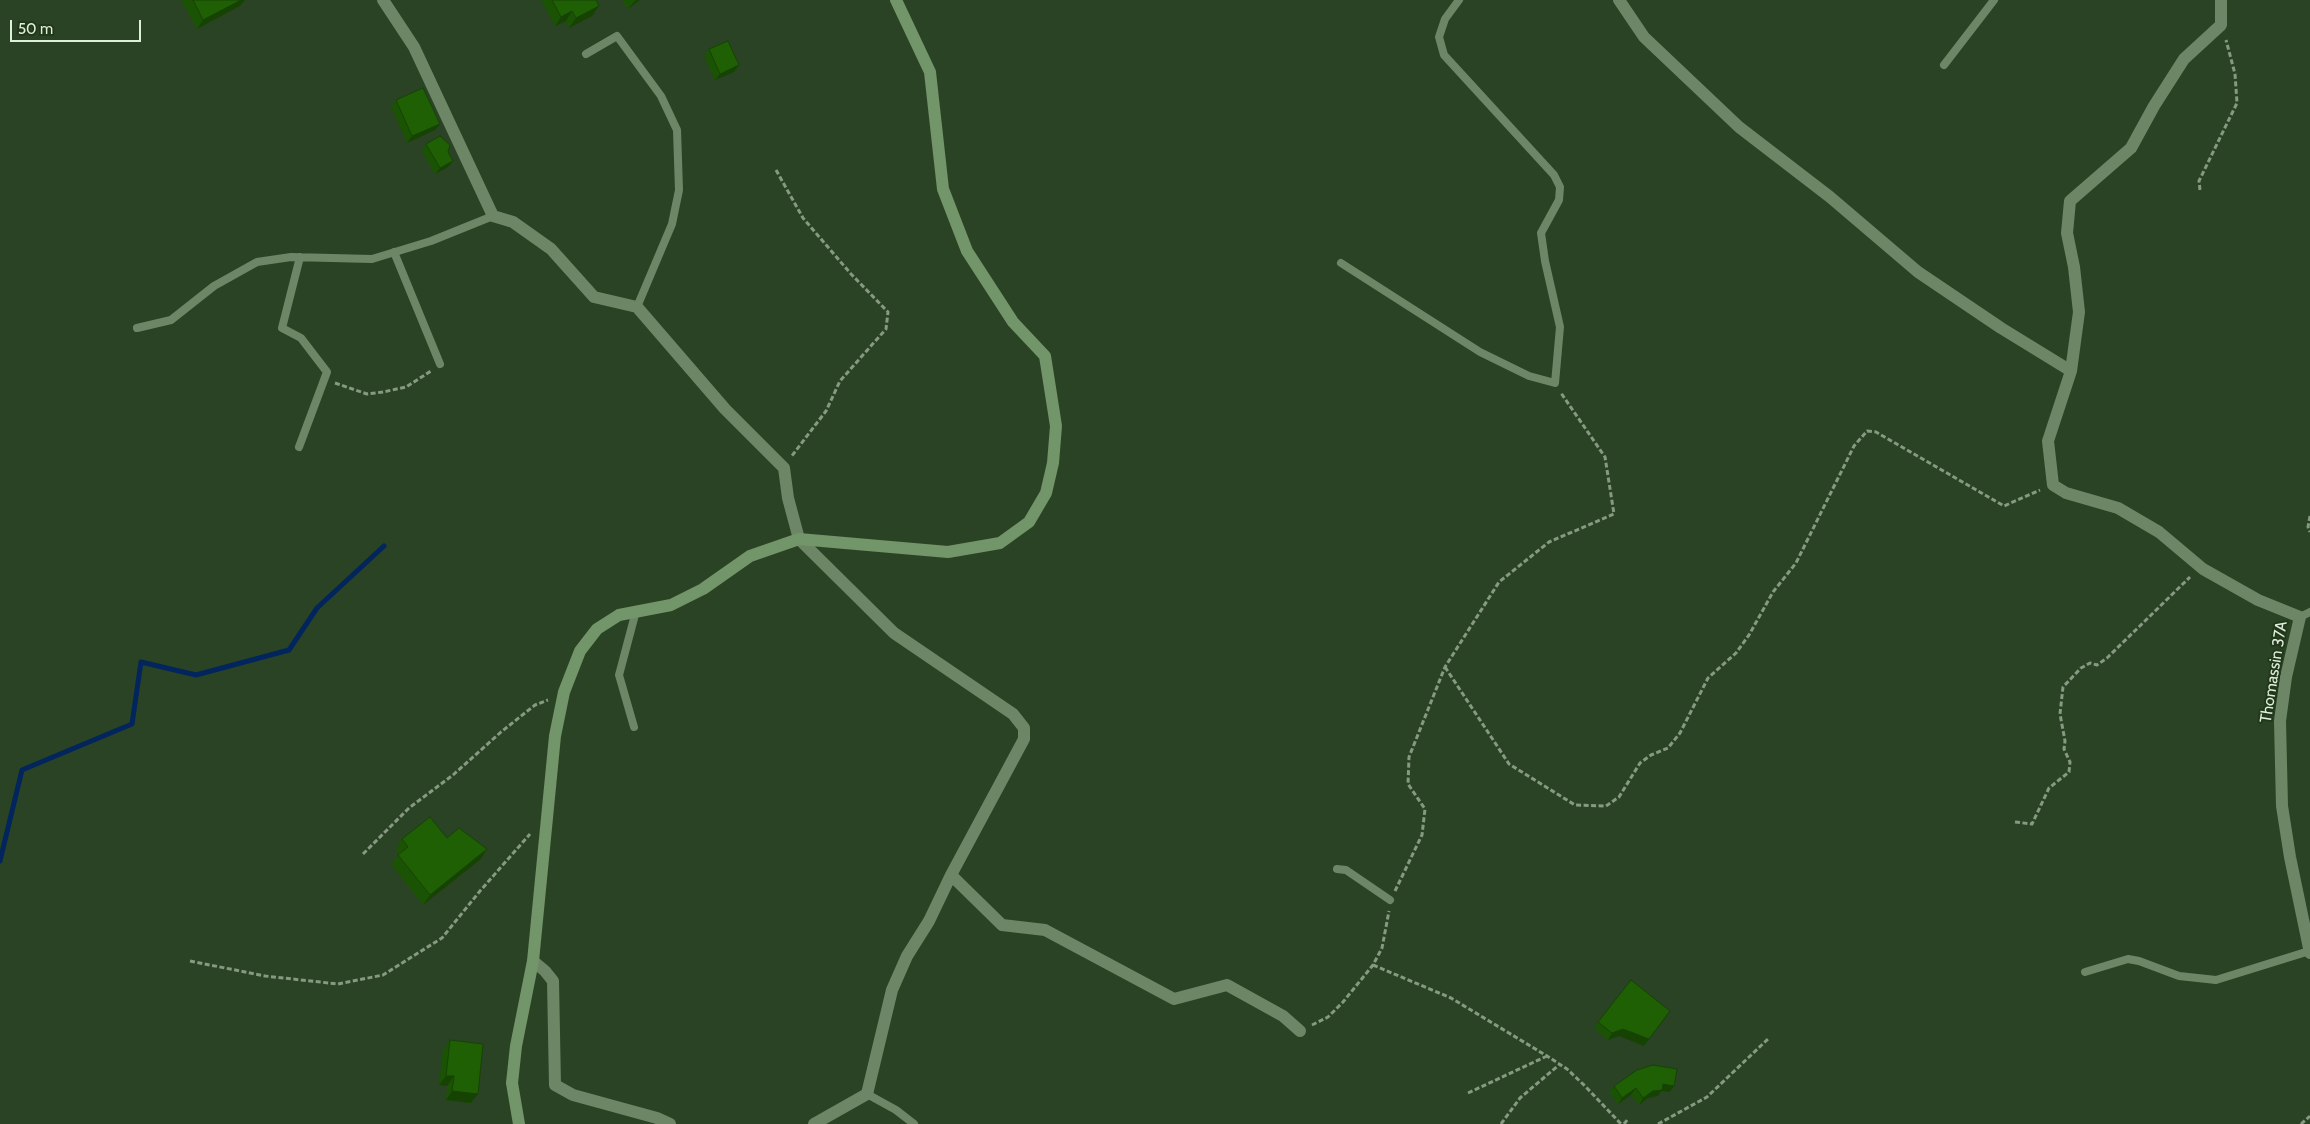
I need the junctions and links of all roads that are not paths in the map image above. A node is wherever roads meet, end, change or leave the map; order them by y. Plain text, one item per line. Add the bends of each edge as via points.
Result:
1 (383, 0) edge
2 (896, 0) edge
3 (1459, 0) edge
4 (1619, 0) edge
5 (1994, 0) edge
6 (2221, 0) edge
7 (586, 54) dead end
8 (1944, 65) dead end
9 (492, 216) junction
10 (394, 252) junction
11 (300, 258) junction
12 (1341, 263) dead end
13 (637, 307) junction
14 (137, 328) dead end
15 (440, 364) road end
16 (2071, 370) junction
17 (299, 448) dead end
18 (799, 539) junction
19 (636, 612) junction
20 (2305, 614) edge
21 (634, 727) dead end
22 (1337, 869) dead end
23 (951, 875) junction
24 (1390, 900) road end
25 (2310, 952) edge
26 (533, 962) junction
27 (2085, 972) dead end
28 (1300, 1031) road end
29 (867, 1094) junction
30 (519, 1124) edge
31 (670, 1124) edge
32 (814, 1124) edge
33 (914, 1124) edge

1 - 9 street via 414,47
2 - 18 street via 930,72 943,189 967,251 1014,322 1045,356 1056,426 1053,463 1046,494 1029,522 1000,543 948,552
3 - 12 lane via 1445,18 1439,37 1444,55 1554,175 1560,187 1559,200 1541,233 1560,327 1555,383 1529,376 1480,352
4 - 16 street via 1644,37 1739,128 1830,197 1918,272
5 - 8 lane
6 - 16 street via 2221,25 2184,59 2131,148 2070,201 2067,234 2079,312
7 - 13 lane via 617,36 661,96 677,130 680,190 672,224
9 - 10 lane
9 - 13 street via 513,222 551,250 594,297
10 - 11 lane via 372,259
10 - 15 lane
11 - 14 lane via 257,262 214,286 171,320
11 - 17 lane via 282,328 301,338 327,372
13 - 18 street via 725,409 784,468
16 - 20 street, Thomassin 37A via 2048,441 2053,485 2118,508 2151,527 2203,569 2258,600
18 - 19 street via 750,556 703,589 671,605
18 - 23 street via 894,633 1013,714 1024,728 1024,739
19 - 21 lane via 618,675
19 - 26 street via 619,615 597,629 580,651 564,692 555,736
20 - 25 street, Thomassin 37A via 2280,720 2282,806
22 - 24 lane via 1346,870
23 - 28 street via 1002,925 1045,930 1174,999 1227,985 1283,1016
23 - 29 street via 892,990
25 - 27 lane via 2216,980 2179,976 2128,959
26 - 30 street via 516,1046 512,1084
26 - 31 street via 554,981 555,1085 573,1095
29 - 32 street
29 - 33 lane

